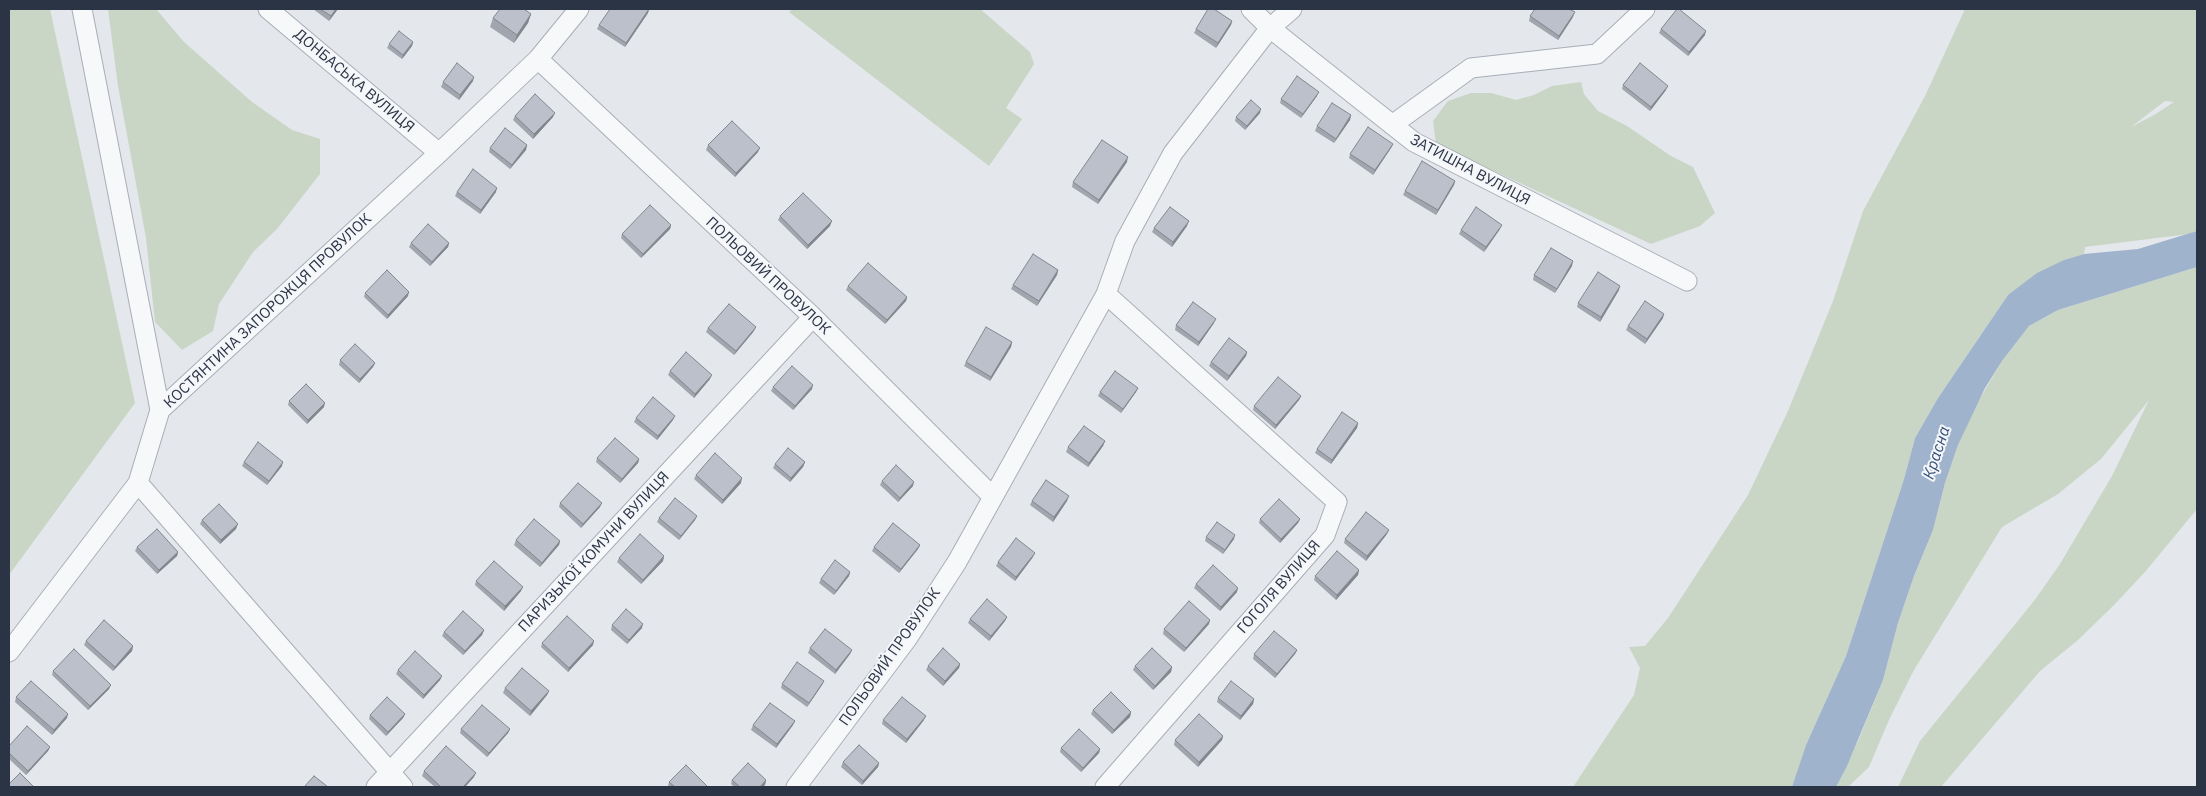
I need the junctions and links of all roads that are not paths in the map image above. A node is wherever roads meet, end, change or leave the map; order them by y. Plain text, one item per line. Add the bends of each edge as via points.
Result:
1 (82, 9) edge
2 (268, 9) edge
3 (579, 9) edge
4 (1251, 9) edge
5 (1292, 9) edge
6 (1645, 9) edge
7 (1270, 28) junction
8 (538, 59) junction
9 (1392, 125) junction
10 (439, 153) junction
11 (1687, 281) dead end
12 (1106, 294) junction
13 (812, 317) junction
14 (160, 410) junction
15 (138, 483) junction
16 (993, 497) junction
17 (9, 652) edge
18 (389, 773) junction
19 (376, 787) edge
20 (403, 787) edge
21 (796, 787) edge
22 (1105, 787) edge

1 - 14 street
2 - 10 street, ДОНБАСЬКА ВУЛИЦЯ
3 - 8 street, КОСТЯНТИНА ЗАПОРОЖЦЯ ПРОВУЛОК
4 - 7 street, ЗАТИШНА ВУЛИЦЯ
5 - 7 street, ПОЛЬОВИЙ ПРОВУЛОК
6 - 9 street via 1597,54 1471,68
7 - 9 street, ЗАТИШНА ВУЛИЦЯ
7 - 12 street, ПОЛЬОВИЙ ПРОВУЛОК via 1173,153 1125,241
8 - 10 street, КОСТЯНТИНА ЗАПОРОЖЦЯ ПРОВУЛОК
8 - 13 street, ПОЛЬОВИЙ ПРОВУЛОК
9 - 11 street, ЗАТИШНА ВУЛИЦЯ via 1414,142
10 - 14 street, КОСТЯНТИНА ЗАПОРОЖЦЯ ПРОВУЛОК
12 - 16 street, ПОЛЬОВИЙ ПРОВУЛОК
12 - 22 street, ГОГОЛЯ ВУЛИЦЯ via 1337,502 1325,535
13 - 16 street, ПОЛЬОВИЙ ПРОВУЛОК
13 - 18 street, ПАРИЗЬКОЇ КОМУНИ ВУЛИЦЯ
14 - 15 street, КОСТЯНТИНА ЗАПОРОЖЦЯ ПРОВУЛОК
15 - 17 street, КОСТЯНТИНА ЗАПОРОЖЦЯ ПРОВУЛОК
15 - 18 street
16 - 21 street, ПОЛЬОВИЙ ПРОВУЛОК via 957,562 906,639
18 - 19 street, ПАРИЗЬКОЇ КОМУНИ ВУЛИЦЯ
18 - 20 street

